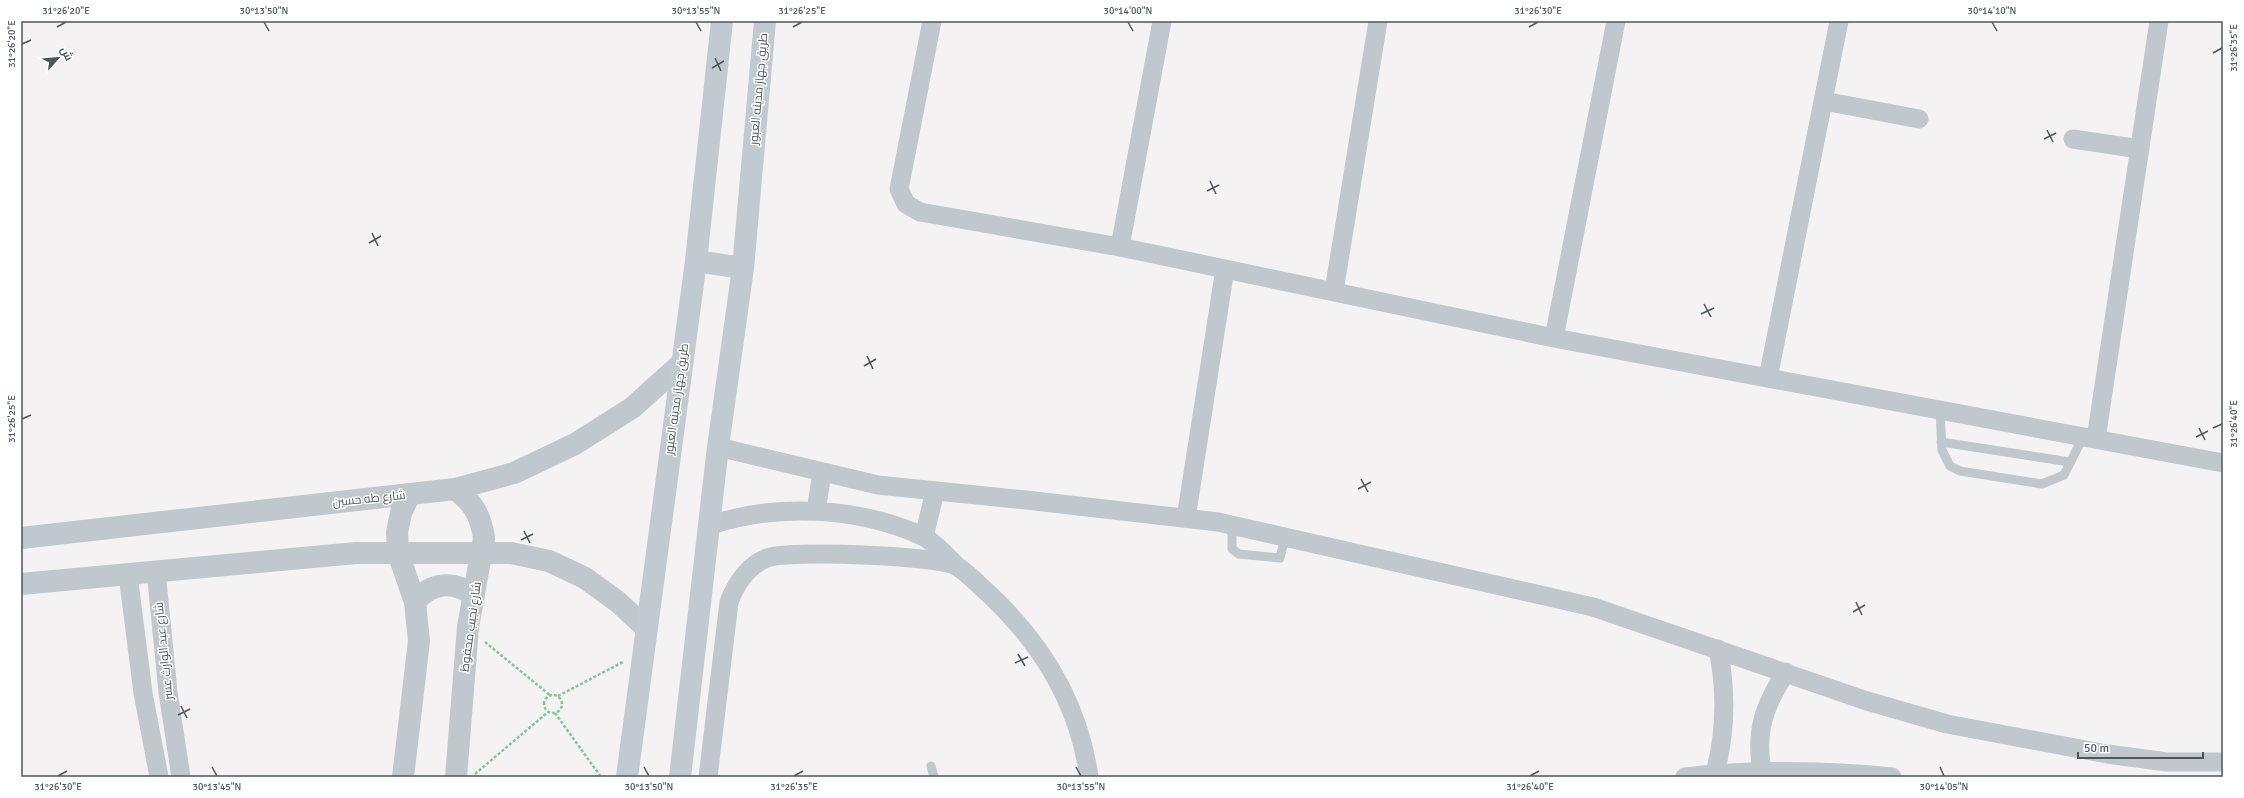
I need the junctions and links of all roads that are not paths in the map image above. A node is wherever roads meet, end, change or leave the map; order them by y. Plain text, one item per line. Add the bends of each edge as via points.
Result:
1 (722, 21) edge
2 (765, 21) edge
3 (932, 21) edge
4 (1162, 21) edge
5 (1378, 21) edge
6 (1616, 21) edge
7 (1839, 21) edge
8 (2159, 21) edge
9 (1824, 101) junction
10 (1919, 119) dead end
11 (2073, 139) dead end
12 (2140, 149) junction
13 (1120, 247) junction
14 (696, 261) junction
15 (743, 268) junction
16 (1225, 269) junction
17 (1334, 291) junction
18 (1554, 338) junction
19 (682, 363) junction
20 (1768, 378) junction
21 (1940, 410) junction
22 (2089, 438) junction
23 (1941, 442) junction
24 (718, 446) junction
25 (2070, 462) junction
26 (2223, 463) edge
27 (822, 472) junction
28 (455, 489) junction
29 (935, 492) junction
30 (410, 494) junction
31 (816, 511) junction
32 (1186, 518) junction
33 (711, 525) junction
34 (1232, 525) junction
35 (924, 537) junction
36 (1285, 537) junction
37 (21, 538) edge
38 (398, 553) junction
39 (482, 553) junction
40 (957, 566) junction
41 (156, 571) junction
42 (128, 575) junction
43 (21, 584) edge
44 (474, 596) junction
45 (415, 602) junction
46 (646, 628) junction
47 (1718, 649) junction
48 (1786, 672) junction
49 (2223, 762) edge
50 (931, 766) dead end
51 (1762, 771) junction
52 (1715, 774) junction
53 (1847, 775) edge
54 (159, 777) edge
55 (181, 777) edge
56 (403, 777) edge
57 (456, 777) edge
58 (627, 777) edge
59 (680, 777) edge
60 (708, 777) edge
61 (934, 777) edge
62 (1089, 777) edge
63 (1685, 777) edge
64 (1892, 777) edge

1 - 14 main road, طريق جهاز مدينه العبور
2 - 15 main road, طريق جهاز مدينه العبور
3 - 13 street via 899,189 906,204 920,212
4 - 13 street
5 - 17 street
6 - 18 street
7 - 9 street
8 - 12 street
9 - 10 street
9 - 20 street
11 - 12 street
12 - 22 street
13 - 16 street
14 - 15 main road
14 - 19 main road, طريق جهاز مدينه العبور
15 - 24 main road, طريق جهاز مدينه العبور
16 - 17 street
16 - 32 street
17 - 18 street
18 - 20 street
19 - 28 street, شارع طه حسين via 632,408 575,444 514,473
19 - 46 main road, طريق جهاز مدينه العبور
20 - 21 street
21 - 22 street
21 - 23 lane
22 - 25 lane
22 - 26 street
23 - 25 lane
23 - 25 lane via 1950,466 1960,471 2042,484 2064,476
24 - 27 street
24 - 33 main road, طريق جهاز مدينه العبور
27 - 29 street via 878,485
27 - 31 street
28 - 30 street, شارع طه حسين
28 - 39 street, شارع نجيب محفوظ via 476,509 482,523
29 - 32 street
29 - 35 street
30 - 37 street, شارع طه حسين
30 - 38 street via 401,513 397,532
31 - 33 street via 794,510 752,514
31 - 35 street via 871,520
32 - 34 street
33 - 59 main road, طريق جهاز مدينه العبور
34 - 36 street
34 - 36 lane via 1232,546 1234,552 1239,554 1278,559
35 - 40 street
36 - 47 street via 1593,607
38 - 39 street
38 - 41 street via 356,554
38 - 45 street
39 - 44 street, شارع نجيب محفوظ
39 - 46 street via 511,553 549,561 585,578 618,602
40 - 60 street via 888,555 787,554 767,558 749,569 735,585 729,602
40 - 62 street via 1007,611 1028,633 1046,659 1061,686 1077,726
41 - 42 street
41 - 55 street, شارع عبد الوارث عسر via 168,692
42 - 43 street
42 - 54 street, شارع عبد الوارث عسر via 143,693
44 - 45 street via 459,587 443,585 427,590
44 - 57 street, شارع نجيب محفوظ via 468,628
45 - 56 street via 419,641
46 - 58 main road, طريق جهاز مدينه العبور
47 - 48 street
47 - 52 street via 1723,670 1725,712 1723,739
48 - 49 street via 1867,701 1947,724 2107,754 2167,762
48 - 51 street via 1762,718 1759,735
50 - 61 lane
51 - 52 street
51 - 53 street
52 - 63 street
53 - 64 street

